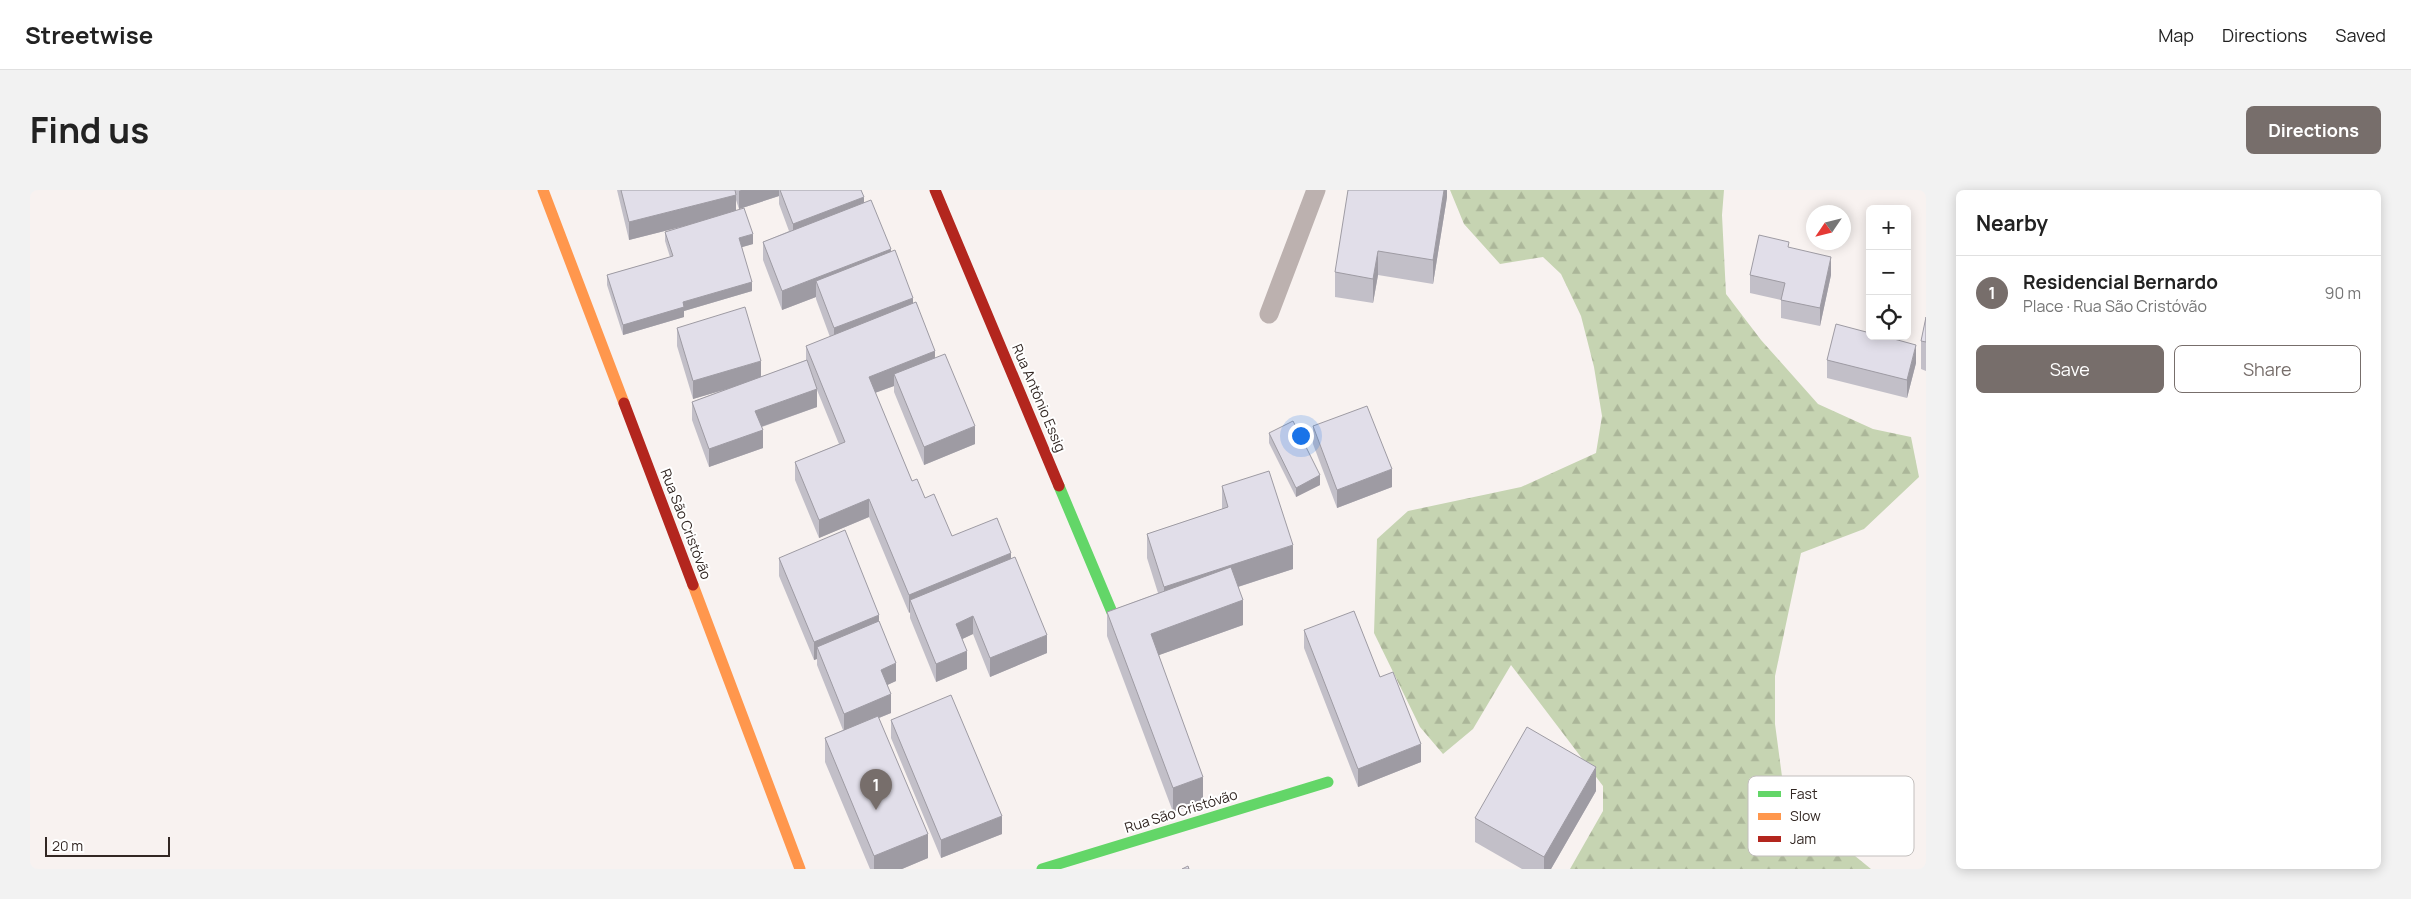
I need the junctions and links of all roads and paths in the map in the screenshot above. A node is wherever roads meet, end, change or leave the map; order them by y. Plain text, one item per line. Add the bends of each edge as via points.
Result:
1 (543, 190) edge
2 (935, 190) edge
3 (1316, 190) edge
4 (1269, 314) dead end
5 (1114, 617) edge
6 (1328, 782) dead end
7 (800, 869) edge
8 (1042, 869) edge

1 - 7 street, Rua São Cristóvão
2 - 5 street, Rua Antônio Essig
3 - 4 lane
6 - 8 street, Rua São Cristóvão

